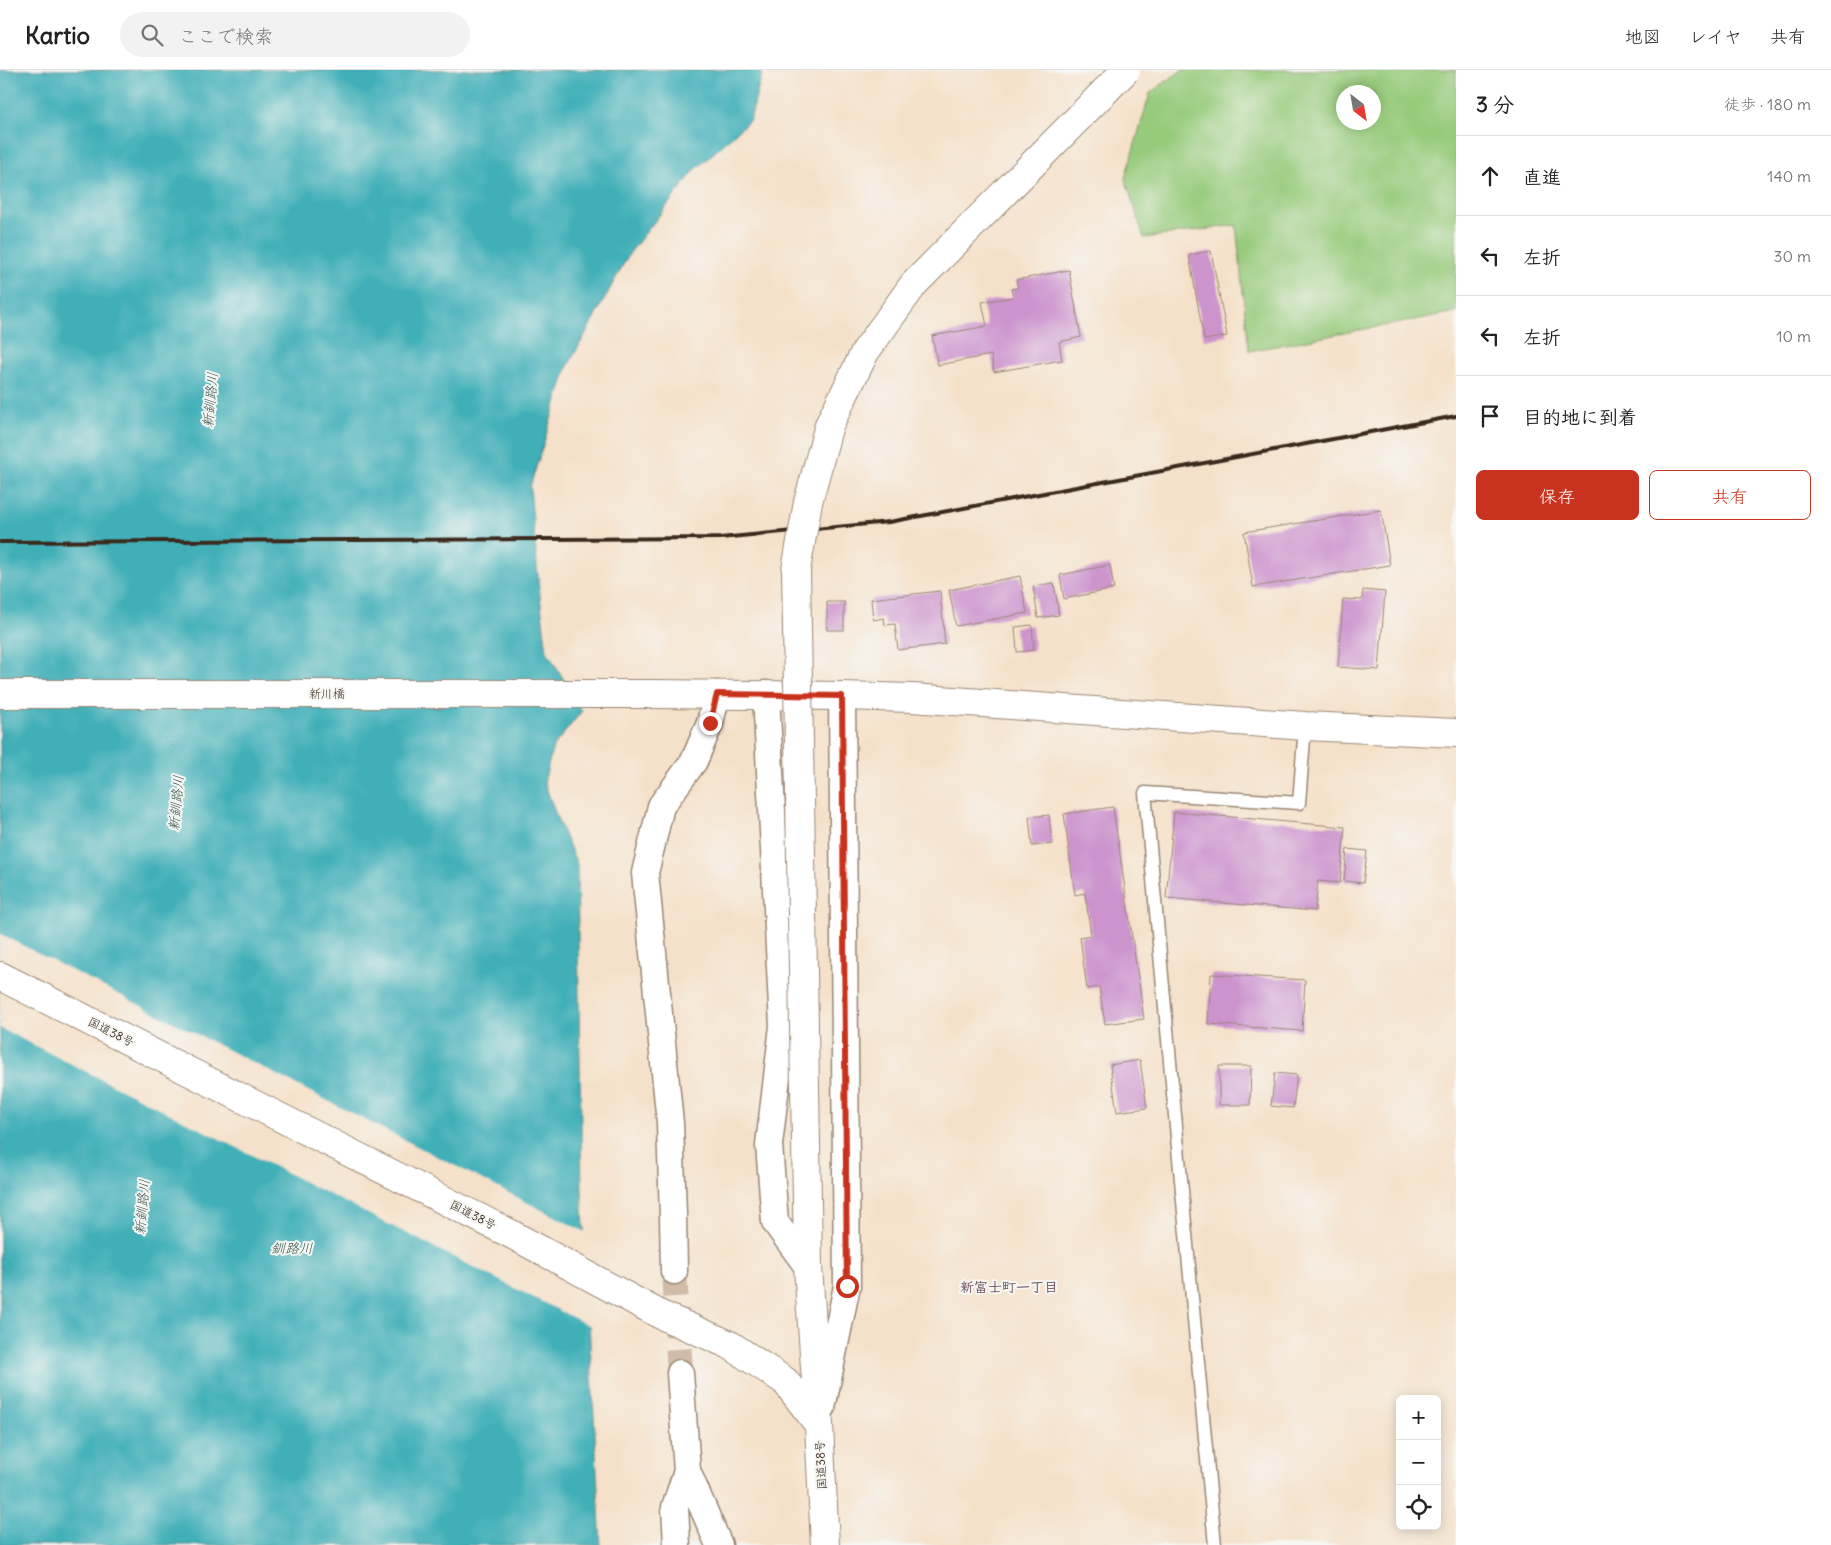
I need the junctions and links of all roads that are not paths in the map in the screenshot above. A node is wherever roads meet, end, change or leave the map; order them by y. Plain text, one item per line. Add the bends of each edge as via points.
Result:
1 (1126, 70) edge
2 (0, 694) edge
3 (717, 694) junction
4 (766, 694) junction
5 (842, 696) junction
6 (1304, 726) junction
7 (1456, 733) edge
8 (0, 976) edge
9 (808, 1267) junction
10 (674, 1271) tunnel mouth
11 (680, 1373) tunnel mouth
12 (818, 1425) junction
13 (687, 1472) junction
14 (677, 1545) edge
15 (720, 1545) edge
16 (825, 1545) edge
17 (1214, 1545) edge

1 - 9 main road, bridge via 914,284 865,352 829,425 808,502 796,570
2 - 3 main road, 新川橋
3 - 4 main road, 新川橋
3 - 10 street via 710,723 694,762 661,806 645,873 670,1123
4 - 5 main road, 新川橋
4 - 9 street via 783,1026 769,1145 775,1222
5 - 6 main road, 新川橋 via 912,698
5 - 12 street via 847,1286
6 - 7 main road, 新川橋
6 - 17 lane via 1299,803 1145,793
8 - 12 main road, 国道38号 via 502,1230 661,1315 730,1345 785,1381
9 - 12 main road
11 - 13 street
12 - 16 main road, 国道38号
13 - 14 street via 675,1507
13 - 15 street

